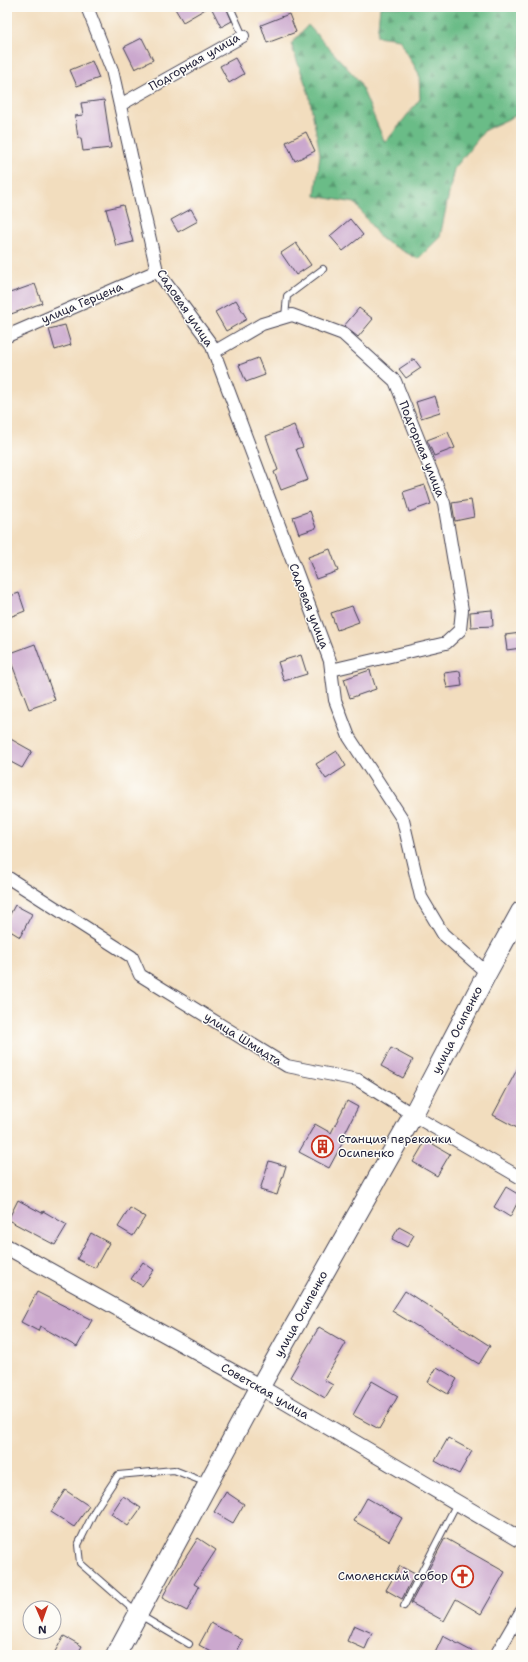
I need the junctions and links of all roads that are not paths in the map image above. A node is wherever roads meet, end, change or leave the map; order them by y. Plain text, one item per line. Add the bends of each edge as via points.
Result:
1 (87, 7) edge
2 (230, 7) edge
3 (243, 36) joint
4 (120, 105) junction
5 (323, 269) dead end
6 (157, 271) junction
7 (284, 317) junction
8 (7, 336) edge
9 (214, 352) junction
10 (331, 670) junction
11 (7, 877) edge
12 (520, 916) edge
13 (487, 973) junction
14 (413, 1115) junction
15 (521, 1178) edge
16 (7, 1247) edge
17 (260, 1387) junction
18 (209, 1484) junction
19 (457, 1503) junction
20 (521, 1540) edge
21 (404, 1606) dead end
22 (521, 1612) edge
23 (138, 1614) junction
24 (189, 1644) dead end
25 (116, 1655) edge
26 (496, 1655) edge

1 - 4 street, Садовая улица via 112,70
2 - 3 lane, Подгорная улица
3 - 4 street, Подгорная улица
4 - 6 street, Садовая улица
5 - 7 lane via 287,296
6 - 8 street, улица Герцена
6 - 9 street, Садовая улица via 211,344
7 - 9 street, Подгорная улица via 262,324
7 - 10 street, Подгорная улица via 292,315 343,334 395,381 444,503 462,610 460,630 446,643
9 - 10 street, Садовая улица via 330,660
10 - 13 street, Садовая улица via 335,700 349,737 403,820 421,897 443,934
11 - 14 street, улица Шмидта via 132,957 140,975 287,1066 358,1080
12 - 13 main road, улица Осипенко
13 - 14 main road, улица Осипенко
14 - 15 street, улица Шмидта
14 - 17 main road, улица Осипенко
16 - 17 street, Советская улица
17 - 18 main road, улица Осипенко
17 - 19 street, Советская улица
18 - 23 main road, улица Осипенко
18 - 23 lane via 174,1470 118,1475 95,1510 78,1545 80,1562
19 - 20 street, Советская улица
19 - 21 lane
22 - 26 street
23 - 24 lane
23 - 25 main road, улица Осипенко

